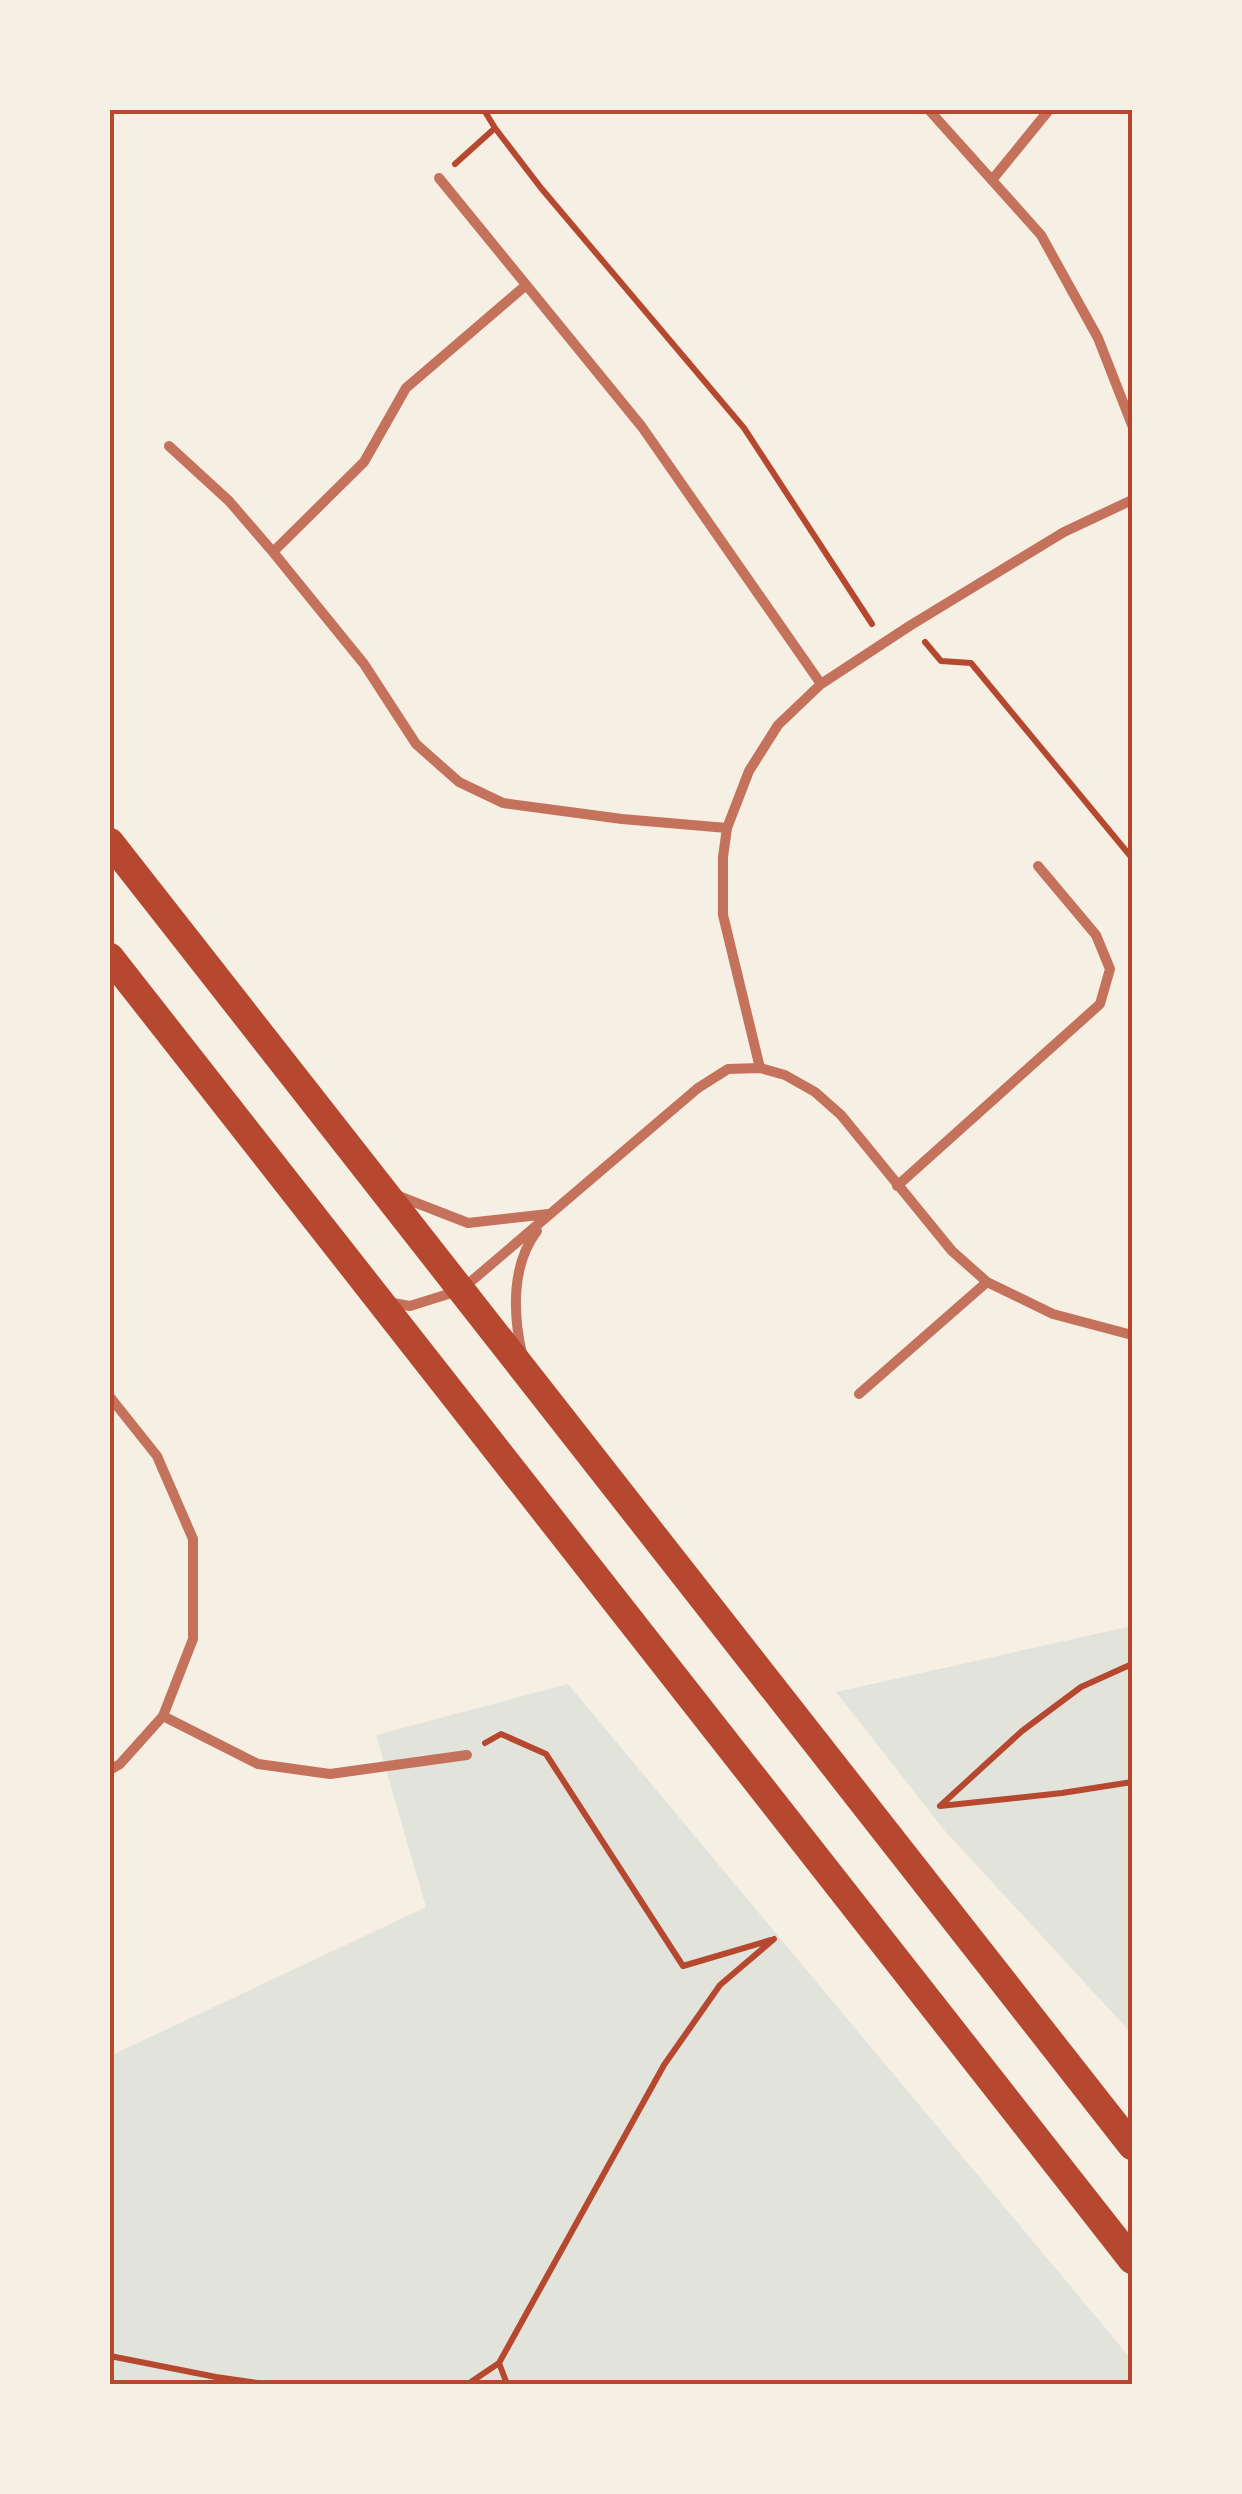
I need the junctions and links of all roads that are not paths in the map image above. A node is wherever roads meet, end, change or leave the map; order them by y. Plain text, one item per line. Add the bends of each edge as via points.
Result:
1 (930, 110) edge
2 (1049, 110) edge
3 (439, 178) road end
4 (992, 180) junction
5 (525, 286) junction
6 (1132, 425) edge
7 (168, 446) dead end
8 (1132, 500) edge
9 (273, 552) junction
10 (821, 684) junction
11 (727, 828) junction
12 (110, 842) edge
13 (1038, 866) dead end
14 (110, 957) edge
15 (760, 1068) junction
16 (897, 1186) junction
17 (381, 1189) junction
18 (549, 1214) junction
19 (987, 1282) junction
20 (461, 1290) junction
21 (382, 1302) junction
22 (1132, 1335) edge
23 (527, 1374) junction
24 (859, 1394) dead end
25 (110, 1397) edge
26 (163, 1716) junction
27 (467, 1755) road end
28 (110, 1770) edge
29 (1132, 2146) edge
30 (1132, 2260) edge

1 - 4 street
2 - 4 street
3 - 5 street
4 - 6 street via 1041,235 1098,338
5 - 9 street via 406,388 364,462
5 - 10 street via 642,427
7 - 9 street
8 - 10 street via 1064,532
9 - 11 street via 364,664 416,744 460,782 503,803
10 - 11 street via 778,725 749,771
11 - 15 street via 723,915
12 - 17 highway
13 - 16 street via 1096,935 1110,968 1100,1004
14 - 21 highway
15 - 16 street via 785,1075 841,1115
15 - 18 street via 728,1068 698,1088
16 - 19 street
17 - 18 street via 468,1223
17 - 20 highway
18 - 20 street
18 - 23 street via 528,1242 516,1287
19 - 22 street via 1054,1314
19 - 24 street
20 - 21 street via 410,1306
20 - 23 highway
21 - 30 highway
23 - 29 highway
25 - 26 street via 156,1456 193,1539 193,1639
26 - 27 street via 258,1764 312,1772
26 - 28 street

